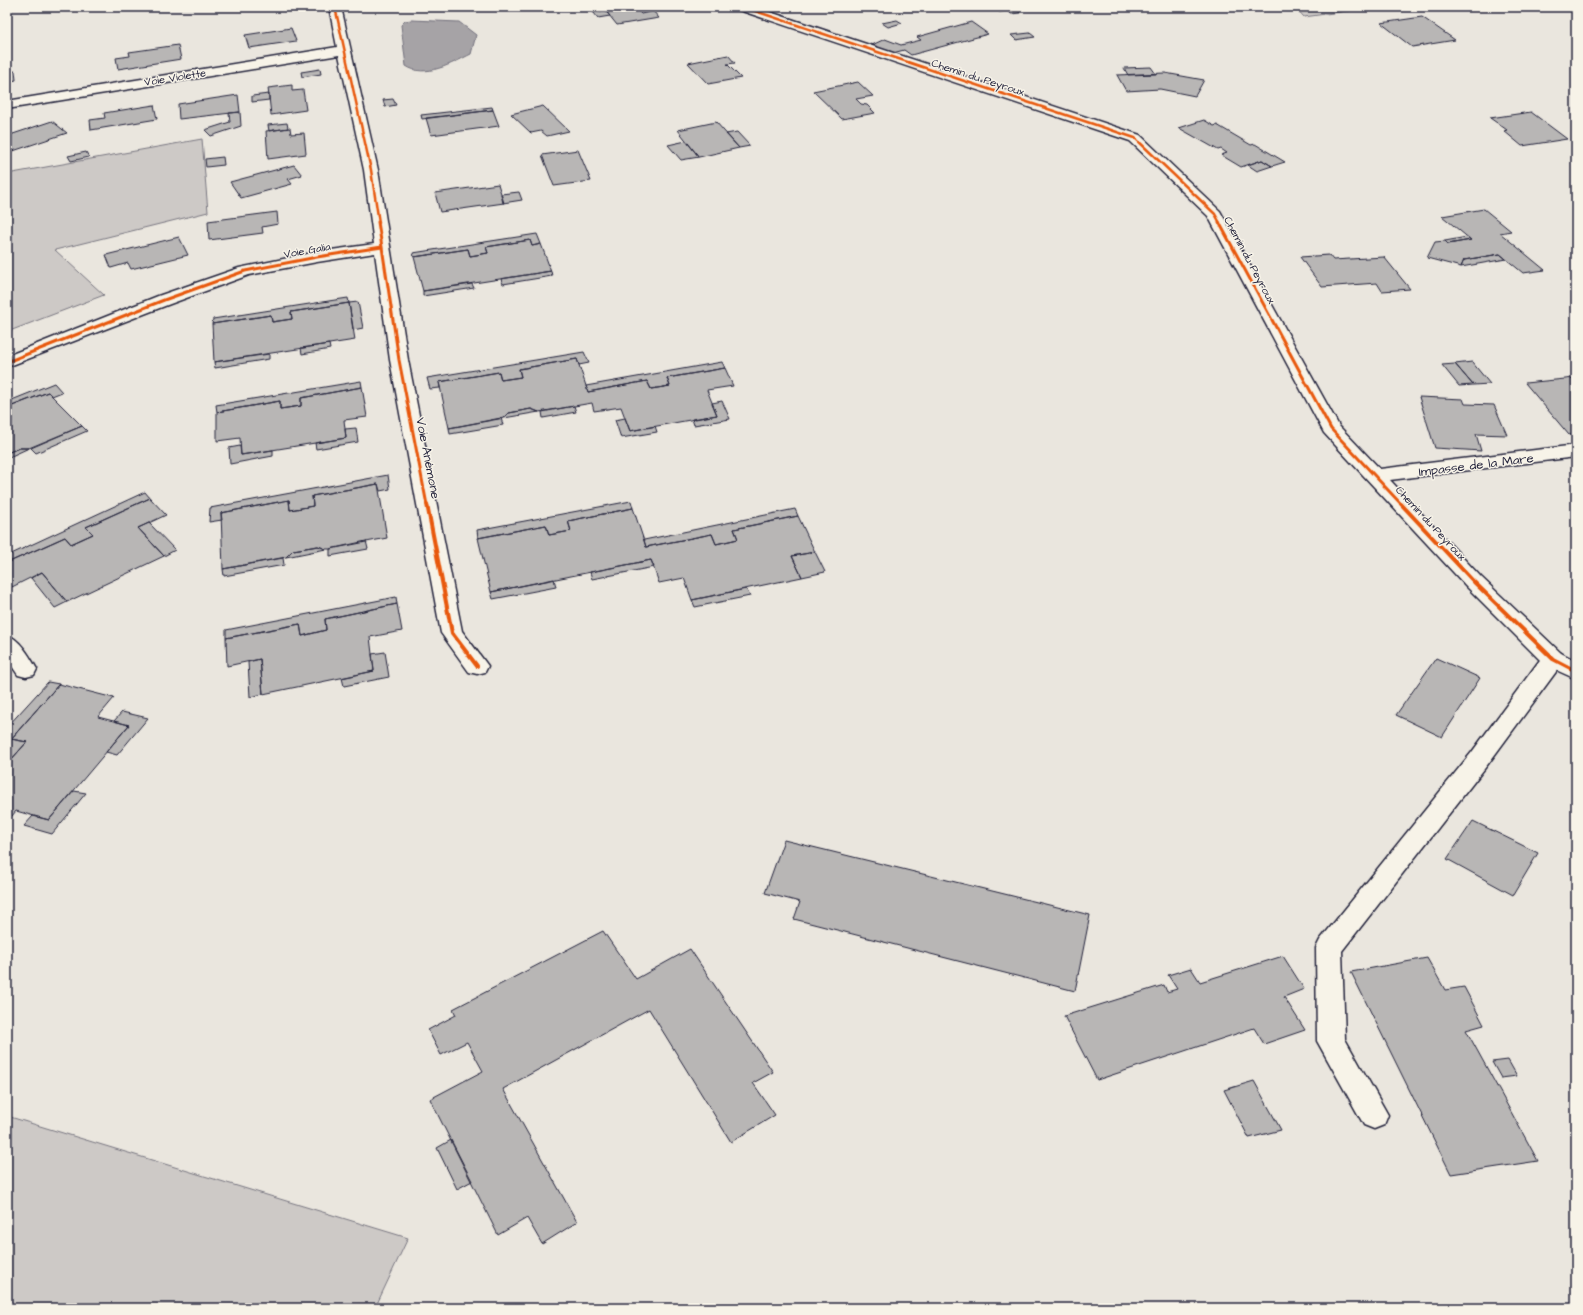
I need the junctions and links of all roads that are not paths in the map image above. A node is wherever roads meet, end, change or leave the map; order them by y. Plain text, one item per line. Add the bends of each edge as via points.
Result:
1 (335, 7) edge
2 (743, 7) edge
3 (344, 50) junction
4 (7, 105) edge
5 (382, 247) junction
6 (7, 362) edge
7 (1576, 451) edge
8 (1376, 476) junction
9 (7, 643) edge
10 (1552, 659) junction
11 (476, 666) dead end
12 (26, 669) dead end
13 (1576, 671) edge
14 (1374, 1116) dead end

1 - 3 street
2 - 8 street, Chemin du Peyroux via 1135,138 1215,214 1331,429
3 - 4 street, Voie Violette
3 - 5 street via 370,170
5 - 6 street, Voie Galia via 245,272 164,300
5 - 11 street, Voie Anémone via 399,360 452,633
7 - 8 street, Impasse de la Mare
8 - 10 street, Chemin du Peyroux via 1474,582
9 - 12 street
10 - 13 street, Chemin du Peyroux
10 - 14 street via 1480,758 1329,948 1331,1041

